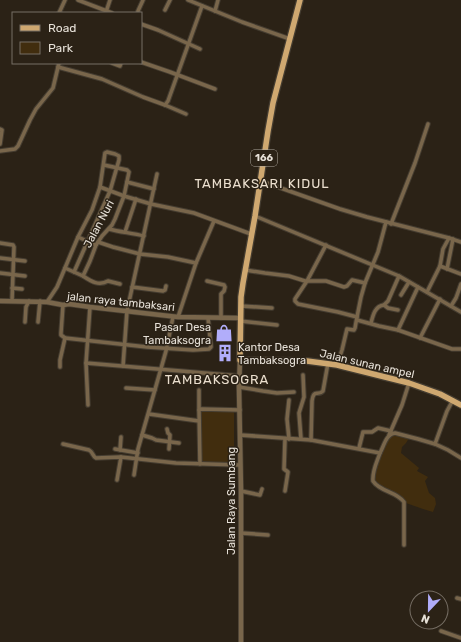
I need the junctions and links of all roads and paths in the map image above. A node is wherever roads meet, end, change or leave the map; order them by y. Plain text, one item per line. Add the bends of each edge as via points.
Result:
1 (65, 0) edge
2 (78, 0) edge
3 (110, 0) edge
4 (142, 0) edge
5 (170, 0) edge
6 (188, 0) edge
7 (218, 0) edge
8 (300, 0) edge
9 (202, 6) junction
10 (165, 10) dead end
11 (138, 11) dead end
12 (215, 11) junction
13 (59, 12) edge
14 (106, 12) edge
15 (142, 24) edge
16 (290, 39) junction
17 (188, 43) junction
18 (200, 48) dead end
19 (142, 62) edge
20 (59, 65) edge
21 (177, 74) junction
22 (215, 89) dead end
23 (165, 105) junction
24 (186, 114) dead end
25 (428, 124) dead end
26 (0, 129) edge
27 (0, 144) edge
28 (0, 151) edge
29 (104, 165) junction
30 (117, 168) junction
31 (157, 174) dead end
32 (260, 181) junction
33 (127, 182) junction
34 (100, 187) junction
35 (154, 189) junction
36 (110, 191) junction
37 (124, 196) junction
38 (136, 200) junction
39 (151, 204) junction
40 (255, 216) junction
41 (214, 221) junction
42 (386, 222) junction
43 (391, 224) junction
44 (108, 229) junction
45 (125, 232) junction
46 (252, 234) junction
47 (144, 236) junction
48 (78, 237) junction
49 (451, 238) junction
50 (88, 242) junction
51 (461, 242) edge
52 (0, 243) edge
53 (97, 243) junction
54 (326, 245) junction
55 (140, 254) junction
56 (0, 258) edge
57 (14, 260) junction
58 (25, 261) dead end
59 (196, 263) junction
60 (373, 264) junction
61 (440, 266) junction
62 (65, 268) junction
63 (447, 269) junction
64 (245, 270) junction
65 (74, 272) junction
66 (0, 273) edge
67 (13, 274) junction
68 (461, 274) edge
69 (25, 276) dead end
70 (83, 276) junction
71 (399, 276) junction
72 (207, 281) dead end
73 (307, 281) junction
74 (409, 282) junction
75 (365, 283) junction
76 (120, 284) dead end
77 (461, 284) edge
78 (166, 286) dead end
79 (132, 287) junction
80 (418, 287) junction
81 (12, 288) junction
82 (22, 289) dead end
83 (427, 292) junction
84 (401, 295) dead end
85 (440, 299) junction
86 (0, 301) edge
87 (12, 301) junction
88 (40, 301) junction
89 (29, 302) junction
90 (47, 302) junction
91 (63, 305) junction
92 (384, 305) junction
93 (241, 306) junction
94 (451, 306) junction
95 (90, 308) junction
96 (272, 308) dead end
97 (398, 310) dead end
98 (127, 311) junction
99 (461, 312) edge
100 (176, 317) junction
101 (208, 318) junction
102 (221, 318) junction
103 (357, 319) junction
104 (240, 320) junction
105 (25, 322) dead end
106 (38, 322) dead end
107 (370, 323) junction
108 (278, 325) dead end
109 (398, 330) junction
110 (65, 338) junction
111 (420, 338) junction
112 (87, 341) junction
113 (124, 344) junction
114 (167, 348) junction
115 (461, 349) edge
116 (240, 360) junction
117 (86, 363) junction
118 (328, 363) junction
119 (337, 365) junction
120 (123, 366) junction
121 (60, 367) dead end
122 (161, 370) junction
123 (303, 375) dead end
124 (240, 376) junction
125 (409, 383) junction
126 (239, 387) junction
127 (126, 388) dead end
128 (155, 390) junction
129 (199, 390) dead end
130 (294, 392) dead end
131 (289, 400) dead end
132 (453, 400) junction
133 (461, 403) edge
134 (88, 405) dead end
135 (199, 410) junction
136 (240, 410) junction
137 (149, 414) junction
138 (199, 421) junction
139 (167, 429) dead end
140 (390, 433) junction
141 (240, 434) junction
142 (142, 435) junction
143 (121, 437) dead end
144 (287, 439) junction
145 (301, 439) junction
146 (311, 440) junction
147 (169, 442) junction
148 (179, 443) dead end
149 (63, 444) dead end
150 (435, 444) junction
151 (115, 448) dead end
152 (359, 448) junction
153 (169, 449) dead end
154 (120, 450) junction
155 (138, 453) junction
156 (380, 453) junction
157 (121, 457) junction
158 (461, 458) edge
159 (137, 459) junction
160 (200, 464) junction
161 (240, 465) junction
162 (134, 475) dead end
163 (117, 480) dead end
164 (262, 489) dead end
165 (241, 491) junction
166 (285, 491) dead end
167 (241, 533) junction
168 (268, 535) dead end
169 (404, 545) dead end
170 (456, 598) dead end
171 (461, 599) edge
172 (441, 631) dead end
173 (461, 638) edge
174 (241, 642) edge

1 - 13 street
2 - 14 street
3 - 14 street
4 - 11 street
5 - 10 street
6 - 9 street
7 - 12 street
8 - 16 main road, 166
9 - 12 street
9 - 17 street
12 - 16 street
15 - 17 street
16 - 32 main road, 166 via 272,109
17 - 18 street
17 - 21 street
19 - 21 street
20 - 23 street via 102,79
20 - 28 street via 53,88 30,120 18,146
21 - 22 street
21 - 23 street
23 - 24 street
25 - 43 street
26 - 27 street
29 - 30 street
29 - 30 street via 105,154 108,152 119,157
29 - 34 street
30 - 33 street via 129,172
30 - 36 street
31 - 35 street
32 - 40 main road, 166
32 - 42 street
33 - 35 street
33 - 37 street, Jalan Nuri
34 - 36 street
34 - 48 street
35 - 39 street
36 - 37 street
36 - 50 street
37 - 38 street
37 - 44 street, Jalan Nuri
38 - 39 street
38 - 45 street
39 - 41 street
39 - 47 street
40 - 46 main road, 166
40 - 54 street
41 - 46 street
41 - 59 street
42 - 43 street
42 - 60 street
43 - 49 street
44 - 45 street
44 - 53 street, Jalan Nuri
45 - 47 street
46 - 64 main road, 166
47 - 55 street
48 - 50 street
48 - 62 street
49 - 51 street
49 - 61 street via 442,249
49 - 63 street
50 - 53 street
50 - 65 street
52 - 57 street via 13,245
53 - 55 street
53 - 70 street, Jalan Nuri
54 - 60 street
54 - 73 street
55 - 59 street
55 - 79 street
56 - 57 street
57 - 58 street
57 - 67 street
59 - 100 street
60 - 71 street
60 - 75 street
61 - 63 street
61 - 83 street
62 - 65 street
62 - 90 street
63 - 68 street
64 - 73 street
64 - 93 main road, 166
65 - 70 street
66 - 67 street
67 - 69 street
67 - 81 street
70 - 76 street via 96,283 108,281
71 - 74 street
71 - 92 street
72 - 102 street via 226,287 221,294
73 - 75 street via 326,281 344,287 352,280
73 - 103 street via 295,299 297,304 338,312
74 - 80 street
74 - 84 street
75 - 103 street
77 - 94 street
78 - 79 street via 163,291
79 - 98 street
80 - 83 street
80 - 109 street
81 - 82 street
81 - 87 street
83 - 85 street
85 - 94 street
85 - 111 street
86 - 87 street, jalan raya tambaksari
87 - 89 street, jalan raya tambaksari
88 - 89 street, jalan raya tambaksari
88 - 90 street, jalan raya tambaksari
88 - 106 street
89 - 105 street
90 - 91 street, jalan raya tambaksari
91 - 95 street, jalan raya tambaksari
91 - 110 street via 61,335
92 - 97 street
92 - 107 street via 377,308
93 - 96 street
93 - 104 main road, 166
94 - 99 street
95 - 98 street, jalan raya tambaksari
95 - 112 street
98 - 100 street, jalan raya tambaksari
98 - 113 street
100 - 101 street, jalan raya tambaksari
100 - 114 street
101 - 102 street, jalan raya tambaksari
101 - 114 street via 210,349
102 - 104 street, jalan raya tambaksari
103 - 107 street
103 - 119 street via 355,330 347,329
104 - 108 street
104 - 116 main road, 166
107 - 109 street
109 - 111 street
110 - 112 street
110 - 121 street
111 - 115 street via 452,349
112 - 113 street
112 - 117 street
113 - 114 street
113 - 120 street
114 - 122 street
116 - 118 main road, Jalan sunan ampel
116 - 124 street, Jalan Raya Sumbang
117 - 120 street
117 - 134 street
118 - 119 main road, Jalan sunan ampel
118 - 146 street via 323,391 313,395
119 - 125 main road, Jalan sunan ampel
120 - 122 street
122 - 124 street
122 - 128 street
123 - 145 street via 303,402 299,413
124 - 126 street, Jalan Raya Sumbang
125 - 132 main road, Jalan sunan ampel
125 - 140 street
126 - 130 street
126 - 136 street, Jalan Raya Sumbang
127 - 128 street
128 - 137 street
129 - 135 street
131 - 144 street
132 - 133 main road, Jalan sunan ampel
132 - 150 street
135 - 136 street
135 - 138 street
136 - 141 street, Jalan Raya Sumbang
137 - 138 street
137 - 142 street
138 - 160 street
139 - 147 street via 170,434
140 - 150 street
140 - 152 street via 378,428 372,432 364,432
140 - 156 street
141 - 144 street
141 - 161 street, Jalan Raya Sumbang
142 - 147 street
142 - 155 street
143 - 154 street
144 - 145 street
144 - 166 street via 284,469 288,473
145 - 146 street
146 - 152 street
147 - 148 street
147 - 153 street
149 - 157 street via 89,450 96,458
150 - 158 street
151 - 154 street
152 - 156 street
154 - 155 street
155 - 159 street
156 - 169 street via 373,481 378,487 399,496 404,502
157 - 159 street
157 - 163 street
159 - 160 street
159 - 162 street
160 - 161 street
161 - 165 street, Jalan Raya Sumbang
164 - 165 street via 260,495
165 - 167 street, Jalan Raya Sumbang
167 - 168 street
167 - 174 street, Jalan Raya Sumbang
170 - 171 street
172 - 173 street

